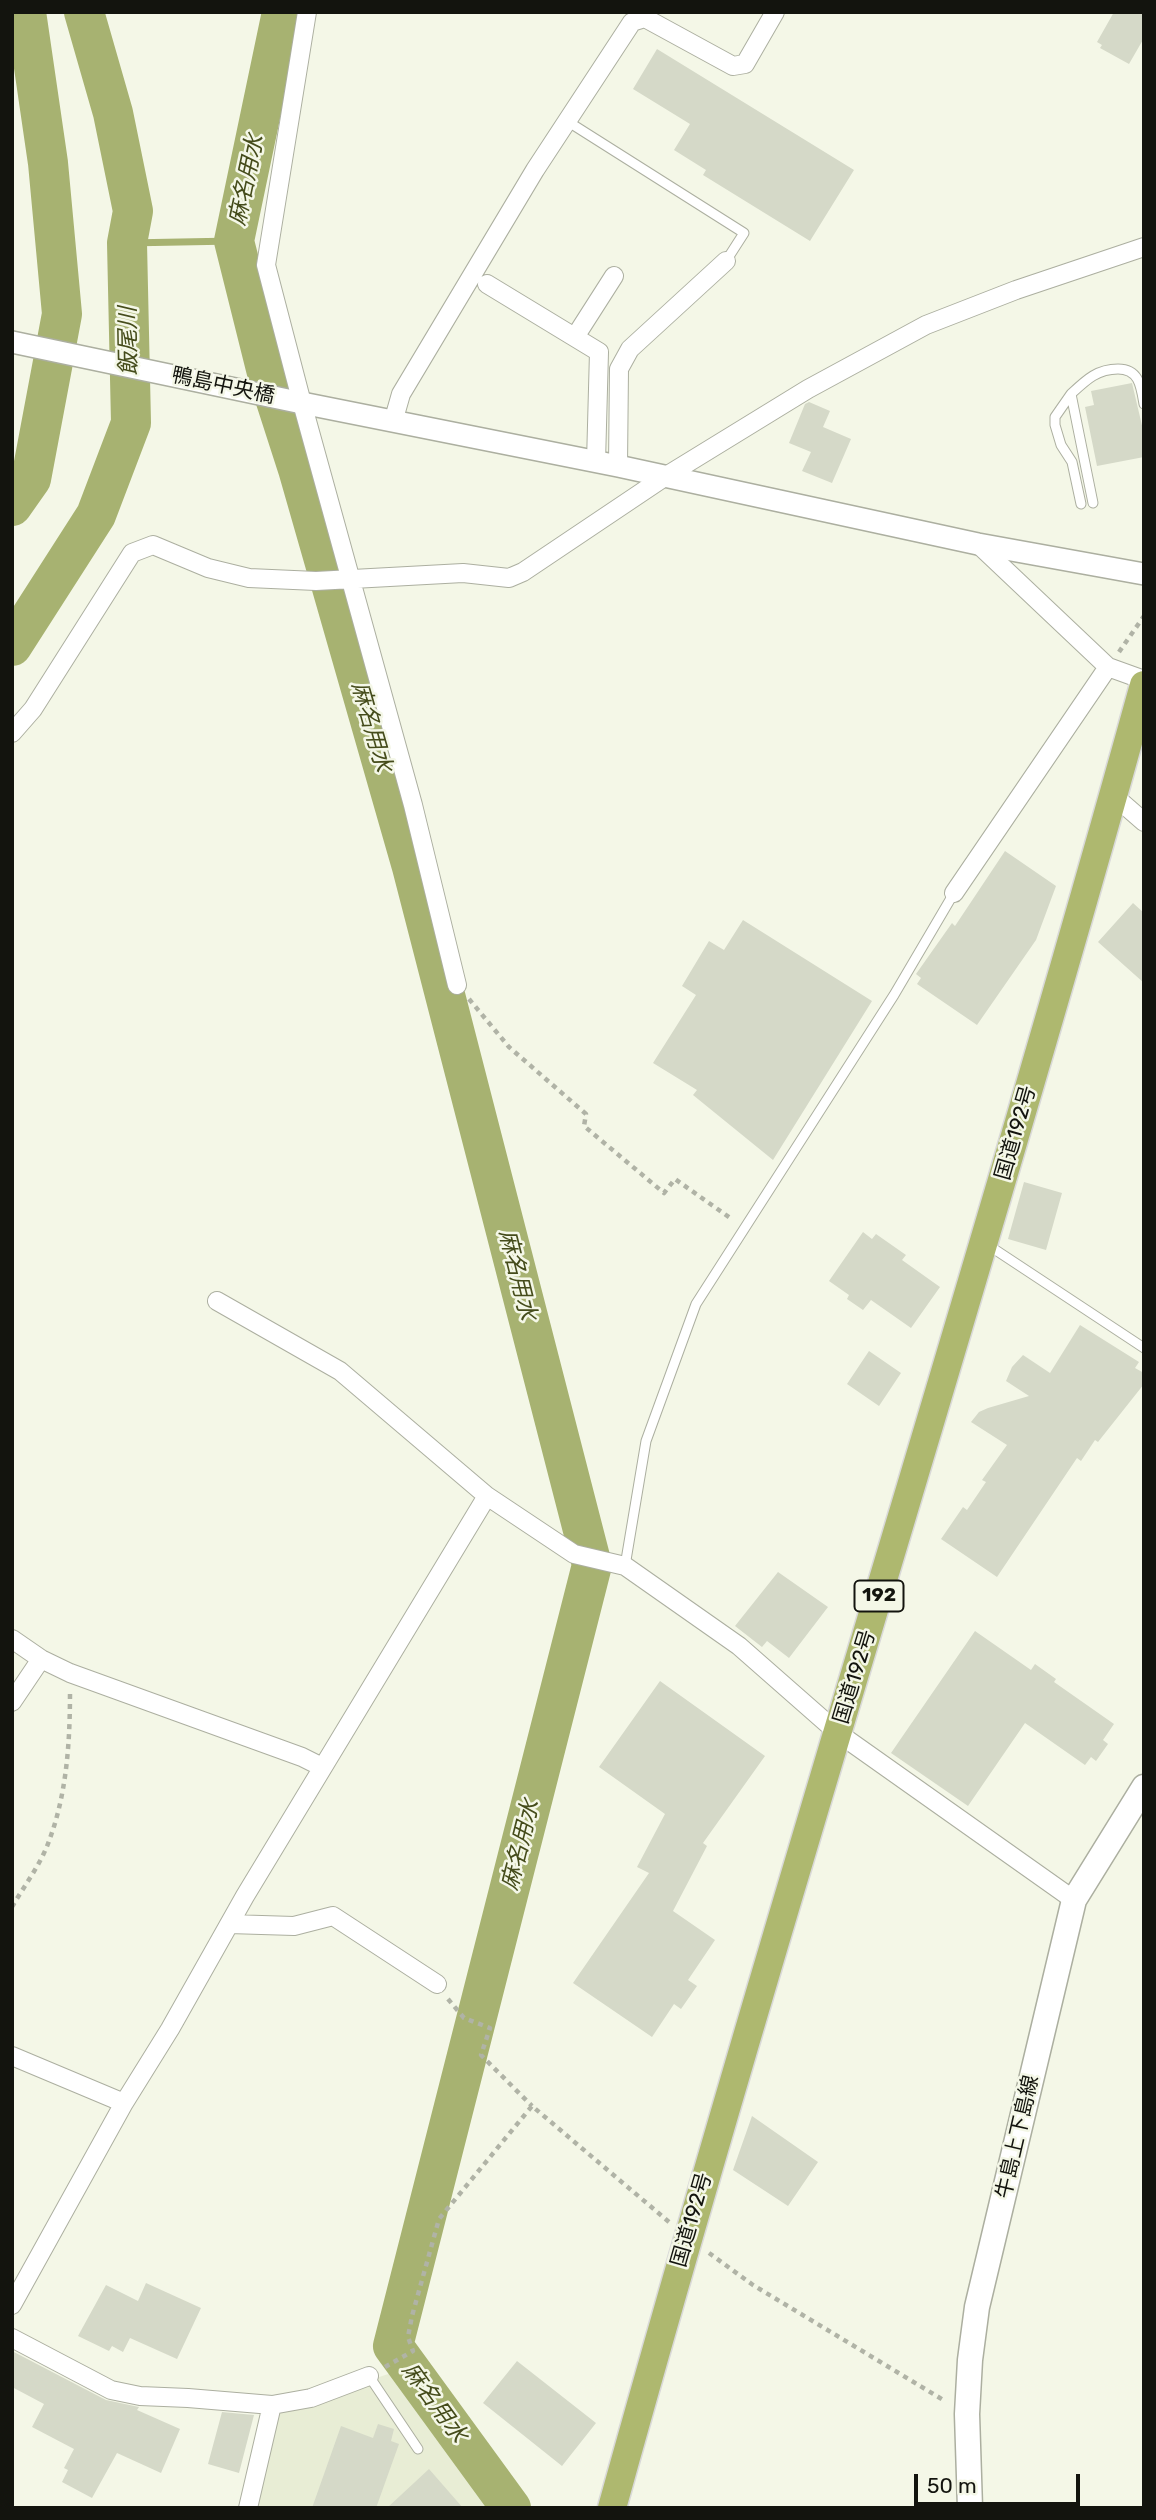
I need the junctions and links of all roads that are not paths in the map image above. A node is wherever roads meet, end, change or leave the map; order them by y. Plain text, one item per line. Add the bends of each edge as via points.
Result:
1 (307, 12) edge
2 (775, 12) edge
3 (567, 121) junction
4 (1144, 247) edge
5 (726, 261) joint
6 (614, 276) dead end
7 (487, 284) dead end
8 (575, 337) junction
9 (12, 342) edge
10 (1071, 394) junction
11 (293, 401) junction
12 (1144, 404) edge
13 (393, 422) junction
14 (596, 462) junction
15 (618, 466) junction
16 (663, 478) junction
17 (1093, 503) dead end
18 (1081, 504) dead end
19 (978, 544) junction
20 (1144, 574) edge
21 (347, 580) junction
22 (1108, 667) junction
23 (1144, 682) edge
24 (12, 733) edge
25 (1113, 795) junction
26 (1144, 822) edge
27 (954, 893) joint
28 (457, 985) road end
29 (984, 1242) junction
30 (218, 1301) dead end
31 (1144, 1348) edge
32 (486, 1496) junction
33 (625, 1566) junction
34 (12, 1639) edge
35 (41, 1659) junction
36 (12, 1702) edge
37 (838, 1733) junction
38 (322, 1767) junction
39 (1144, 1787) edge
40 (1074, 1900) junction
41 (229, 1924) junction
42 (437, 1984) dead end
43 (12, 2056) edge
44 (124, 2103) junction
45 (15, 2296) edge
46 (12, 2338) edge
47 (369, 2376) joint
48 (272, 2405) junction
49 (418, 2449) dead end
50 (248, 2508) edge
51 (612, 2508) edge
52 (970, 2508) edge

1 - 11 street via 266,265
2 - 3 street via 745,64 733,66 645,18 632,22
3 - 5 lane via 744,233
3 - 13 street via 401,394
4 - 16 street via 926,325 808,389
5 - 15 street via 630,349 619,369
6 - 8 street
7 - 8 street
8 - 14 street via 599,352
9 - 11 street, 鴨島中央橋
10 - 12 lane via 1105,369 1127,369 1141,385
10 - 17 lane
10 - 18 lane via 1055,417 1055,425 1072,462
11 - 13 street, 鴨島中央橋
11 - 21 street
13 - 14 street, 鴨島中央橋
14 - 15 street, 鴨島中央橋
15 - 16 street, 鴨島中央橋
16 - 19 street, 鴨島中央橋
16 - 21 street via 509,578 463,573
19 - 20 street, 鴨島中央橋
19 - 22 street
21 - 24 street via 249,578 208,568 153,545 132,553 33,709
21 - 28 street via 413,805
22 - 23 street
22 - 27 street
23 - 25 highway, 国道192号 / 192
25 - 26 street
25 - 29 highway, 国道192号 / 192
27 - 33 lane via 696,1304 646,1441
29 - 31 lane
29 - 37 highway, 国道192号 / 192
30 - 32 street via 340,1371
32 - 33 street via 574,1554
32 - 38 street
33 - 37 street via 739,1646
34 - 35 street
35 - 36 street
35 - 38 street
37 - 40 street
37 - 51 highway, 国道192号 / 192 via 687,2237
38 - 41 street
39 - 40 main road, 牛島上下島線
40 - 52 main road, 牛島上下島線 via 977,2307 967,2414
41 - 42 street via 295,1926 333,1916
41 - 44 street
43 - 44 street
44 - 45 street
46 - 48 street via 111,2390
47 - 48 street via 311,2398
47 - 49 lane
48 - 50 street

